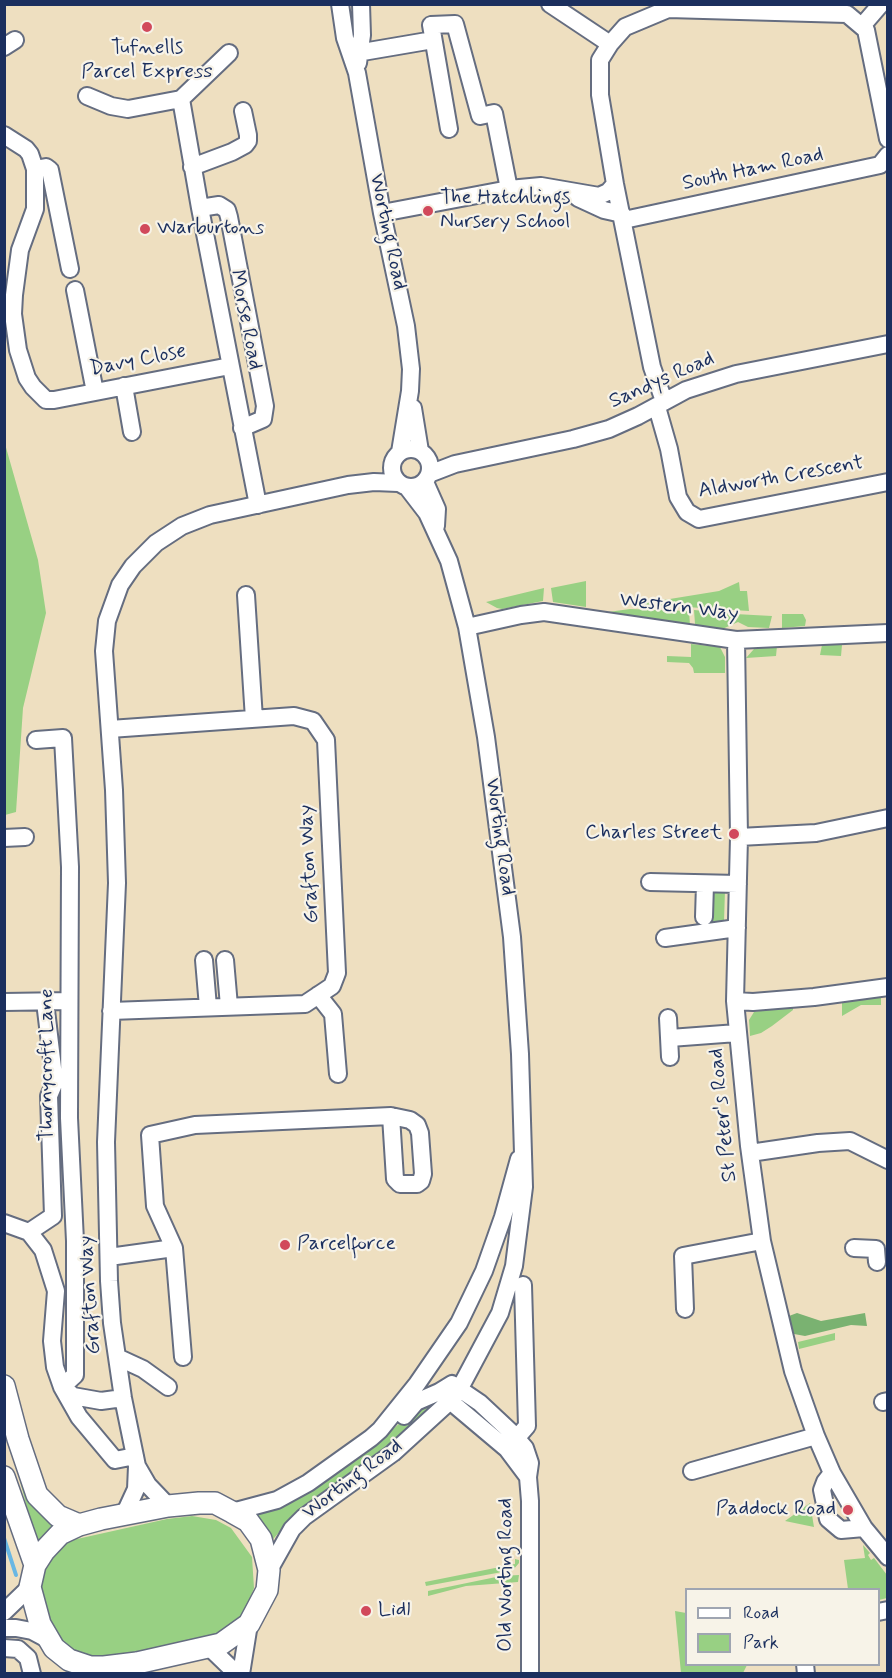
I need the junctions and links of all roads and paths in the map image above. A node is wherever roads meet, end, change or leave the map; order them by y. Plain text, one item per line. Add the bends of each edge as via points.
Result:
1 (340, 4) edge
2 (361, 4) edge
3 (880, 4) edge
4 (546, 5) edge
5 (862, 26) junction
6 (433, 40) junction
7 (610, 44) junction
8 (229, 53) dead end
9 (356, 53) junction
10 (87, 96) dead end
11 (181, 103) junction
12 (243, 111) dead end
13 (449, 129) dead end
14 (4, 135) edge
15 (888, 140) edge
16 (887, 156) edge
17 (192, 167) junction
18 (35, 169) junction
19 (615, 184) junction
20 (509, 189) junction
21 (564, 190) junction
22 (200, 208) junction
23 (382, 213) junction
24 (623, 217) junction
25 (70, 269) dead end
26 (75, 290) dead end
27 (888, 344) edge
28 (231, 366) junction
29 (123, 386) junction
30 (410, 391) junction
31 (95, 392) junction
32 (660, 404) junction
33 (242, 428) junction
34 (132, 432) dead end
35 (396, 458) junction
36 (425, 466) junction
37 (888, 482) edge
38 (348, 485) junction
39 (403, 485) junction
40 (258, 505) junction
41 (436, 533) junction
42 (246, 595) dead end
43 (467, 627) junction
44 (888, 633) edge
45 (736, 640) junction
46 (254, 719) junction
47 (110, 729) junction
48 (36, 740) dead end
49 (888, 818) edge
50 (25, 837) dead end
51 (739, 837) junction
52 (4, 838) edge
53 (650, 882) dead end
54 (705, 884) junction
55 (738, 884) junction
56 (704, 917) dead end
57 (737, 928) junction
58 (665, 938) dead end
59 (204, 960) dead end
60 (225, 960) dead end
61 (888, 987) edge
62 (318, 994) junction
63 (69, 1001) junction
64 (735, 1001) junction
65 (4, 1002) edge
66 (45, 1002) junction
67 (208, 1006) junction
68 (229, 1006) junction
69 (111, 1011) junction
70 (669, 1018) dead end
71 (737, 1033) junction
72 (670, 1038) junction
73 (670, 1057) dead end
74 (338, 1074) dead end
75 (391, 1116) dead end
76 (522, 1148) junction
77 (750, 1153) junction
78 (888, 1160) edge
79 (4, 1223) edge
80 (29, 1232) junction
81 (762, 1241) junction
82 (174, 1248) junction
83 (854, 1248) dead end
84 (880, 1251) edge
85 (109, 1257) junction
86 (523, 1285) dead end
87 (685, 1309) dead end
88 (437, 1356) junction
89 (117, 1357) junction
90 (183, 1357) dead end
91 (4, 1386) edge
92 (62, 1387) junction
93 (168, 1387) dead end
94 (452, 1392) junction
95 (123, 1398) junction
96 (381, 1430) junction
97 (816, 1436) junction
98 (512, 1444) junction
99 (136, 1461) junction
100 (692, 1471) dead end
101 (832, 1473) junction
102 (4, 1477) edge
103 (168, 1506) junction
104 (232, 1512) junction
105 (124, 1515) junction
106 (79, 1525) junction
107 (864, 1528) junction
108 (888, 1557) edge
109 (35, 1565) junction
110 (269, 1570) junction
111 (30, 1587) junction
112 (4, 1612) edge
113 (249, 1624) junction
114 (4, 1628) edge
115 (47, 1639) junction
116 (208, 1646) junction
117 (4, 1648) edge
118 (72, 1667) edge
119 (130, 1668) edge
120 (32, 1674) edge
121 (239, 1674) edge
122 (530, 1674) edge

1 - 9 street, Worting Road via 345,38
2 - 9 street, Worting Road via 362,34
3 - 5 street
4 - 7 street
5 - 7 street via 847,14 668,9 625,27
5 - 15 street via 866,30
6 - 9 street
6 - 13 street
6 - 20 street via 431,25 461,25 480,116 494,113
7 - 19 street via 600,60 600,95
8 - 11 street
9 - 23 street, Worting Road
10 - 11 street via 128,109
11 - 17 street, Morse Road
12 - 17 street via 248,135 245,145
14 - 18 street via 26,149
16 - 24 street, South Ham Road via 880,165
17 - 22 street, Morse Road
18 - 25 street via 50,170
18 - 31 street, Davy Close via 35,209 20,250 14,295 18,350 27,378 46,400
19 - 21 street via 599,196
19 - 24 street
20 - 21 street via 541,186
20 - 23 street
21 - 24 street
22 - 28 street, Morse Road
22 - 33 street via 219,205 229,216 265,406 263,419
23 - 30 street, Worting Road via 406,326
24 - 32 street
26 - 31 street
27 - 32 street, Sandys Road via 736,374 686,390
28 - 29 street, Davy Close
28 - 33 street, Morse Road
29 - 31 street, Davy Close
29 - 34 street
30 - 35 street, Worting Road
30 - 36 street, Worting Road
32 - 36 street, Sandys Road via 609,429 455,464
32 - 37 street, Aldworth Crescent via 678,497 687,512 699,519
33 - 40 street, Morse Road
35 - 36 street via 413,449
35 - 38 street, Grafton Way
35 - 39 street via 392,471
36 - 39 street via 417,486
36 - 41 street, Worting Road via 437,509
38 - 39 street, Grafton Way
38 - 40 street, Grafton Way
39 - 41 street, Worting Road via 427,513
40 - 47 street, Grafton Way via 210,515 182,526 132,566 120,585 107,621 104,651
41 - 43 street, Worting Road via 449,561
42 - 46 street
43 - 45 street, Western Way via 544,612
43 - 76 street, Worting Road via 486,736 512,937
44 - 45 street, Western Way
45 - 51 street, St Peter's Road
46 - 47 street, Grafton Way
46 - 62 street, Grafton Way via 294,716 313,722 327,740 337,973 332,986
47 - 69 street, Grafton Way via 117,883
48 - 63 street, Thornycroft Lane via 63,738 70,867
49 - 51 street via 816,833
50 - 52 street
51 - 55 street, St Peter's Road
53 - 54 street
54 - 55 street
54 - 56 street
55 - 57 street, St Peter's Road
57 - 58 street
57 - 64 street, St Peter's Road
59 - 67 street
60 - 68 street
61 - 64 street via 814,997
62 - 68 street, Grafton Way via 305,1004
62 - 74 street via 333,1014
63 - 66 street
63 - 92 street, Thornycroft Lane via 75,1375
64 - 71 street, St Peter's Road
65 - 66 street
66 - 80 street via 54,1076 49,1096 53,1216
67 - 68 street, Grafton Way
67 - 69 street, Grafton Way
69 - 85 street, Grafton Way via 106,1142
70 - 72 street
71 - 72 street
71 - 77 street, St Peter's Road
72 - 73 street
75 - 82 street via 195,1125 150,1135 155,1206
76 - 88 street, Worting Road via 484,1271 459,1323
76 - 94 street, Worting Road via 524,1186 514,1266 496,1320
77 - 78 street via 849,1140
77 - 81 street, St Peter's Road
79 - 80 street
80 - 92 street via 43,1250 56,1291 52,1341
81 - 87 street via 683,1256
81 - 97 street, St Peter's Road via 785,1342
82 - 85 street
82 - 90 street
83 - 84 street
85 - 89 street, Grafton Way
86 - 98 street via 527,1426
88 - 94 street
88 - 96 street, Worting Road
89 - 93 street
89 - 95 street, Grafton Way
91 - 106 main road via 38,1495 58,1516
92 - 95 street via 73,1396 110,1401
92 - 99 street via 79,1417 115,1460
94 - 96 street, Worting Road via 416,1402 396,1424
94 - 98 street, Old Worting Road via 480,1403
94 - 110 street, Worting Road via 393,1453 374,1465 362,1484 314,1508 292,1528
95 - 99 street, Grafton Way
96 - 104 street, Worting Road via 308,1483 277,1500
97 - 100 street
97 - 101 street, St Peter's Road
98 - 122 street, Old Worting Road via 528,1477 530,1501
99 - 103 street, Grafton Way via 148,1485
99 - 105 street, Grafton Way via 136,1489
101 - 107 street, St Peter's Road
101 - 107 street via 822,1490 828,1519 841,1530
102 - 109 main road
103 - 104 main road via 215,1503
103 - 105 main road
104 - 110 main road via 248,1521 261,1539
105 - 106 main road
106 - 109 main road via 60,1534
107 - 108 street, St Peter's Road
109 - 111 main road
110 - 113 main road via 267,1590
111 - 112 street
111 - 115 main road
113 - 116 main road via 221,1644
113 - 121 street
114 - 115 street via 32,1631
115 - 118 main road
116 - 119 main road via 172,1662
116 - 121 street
117 - 120 street via 18,1649 28,1658
118 - 119 main road

